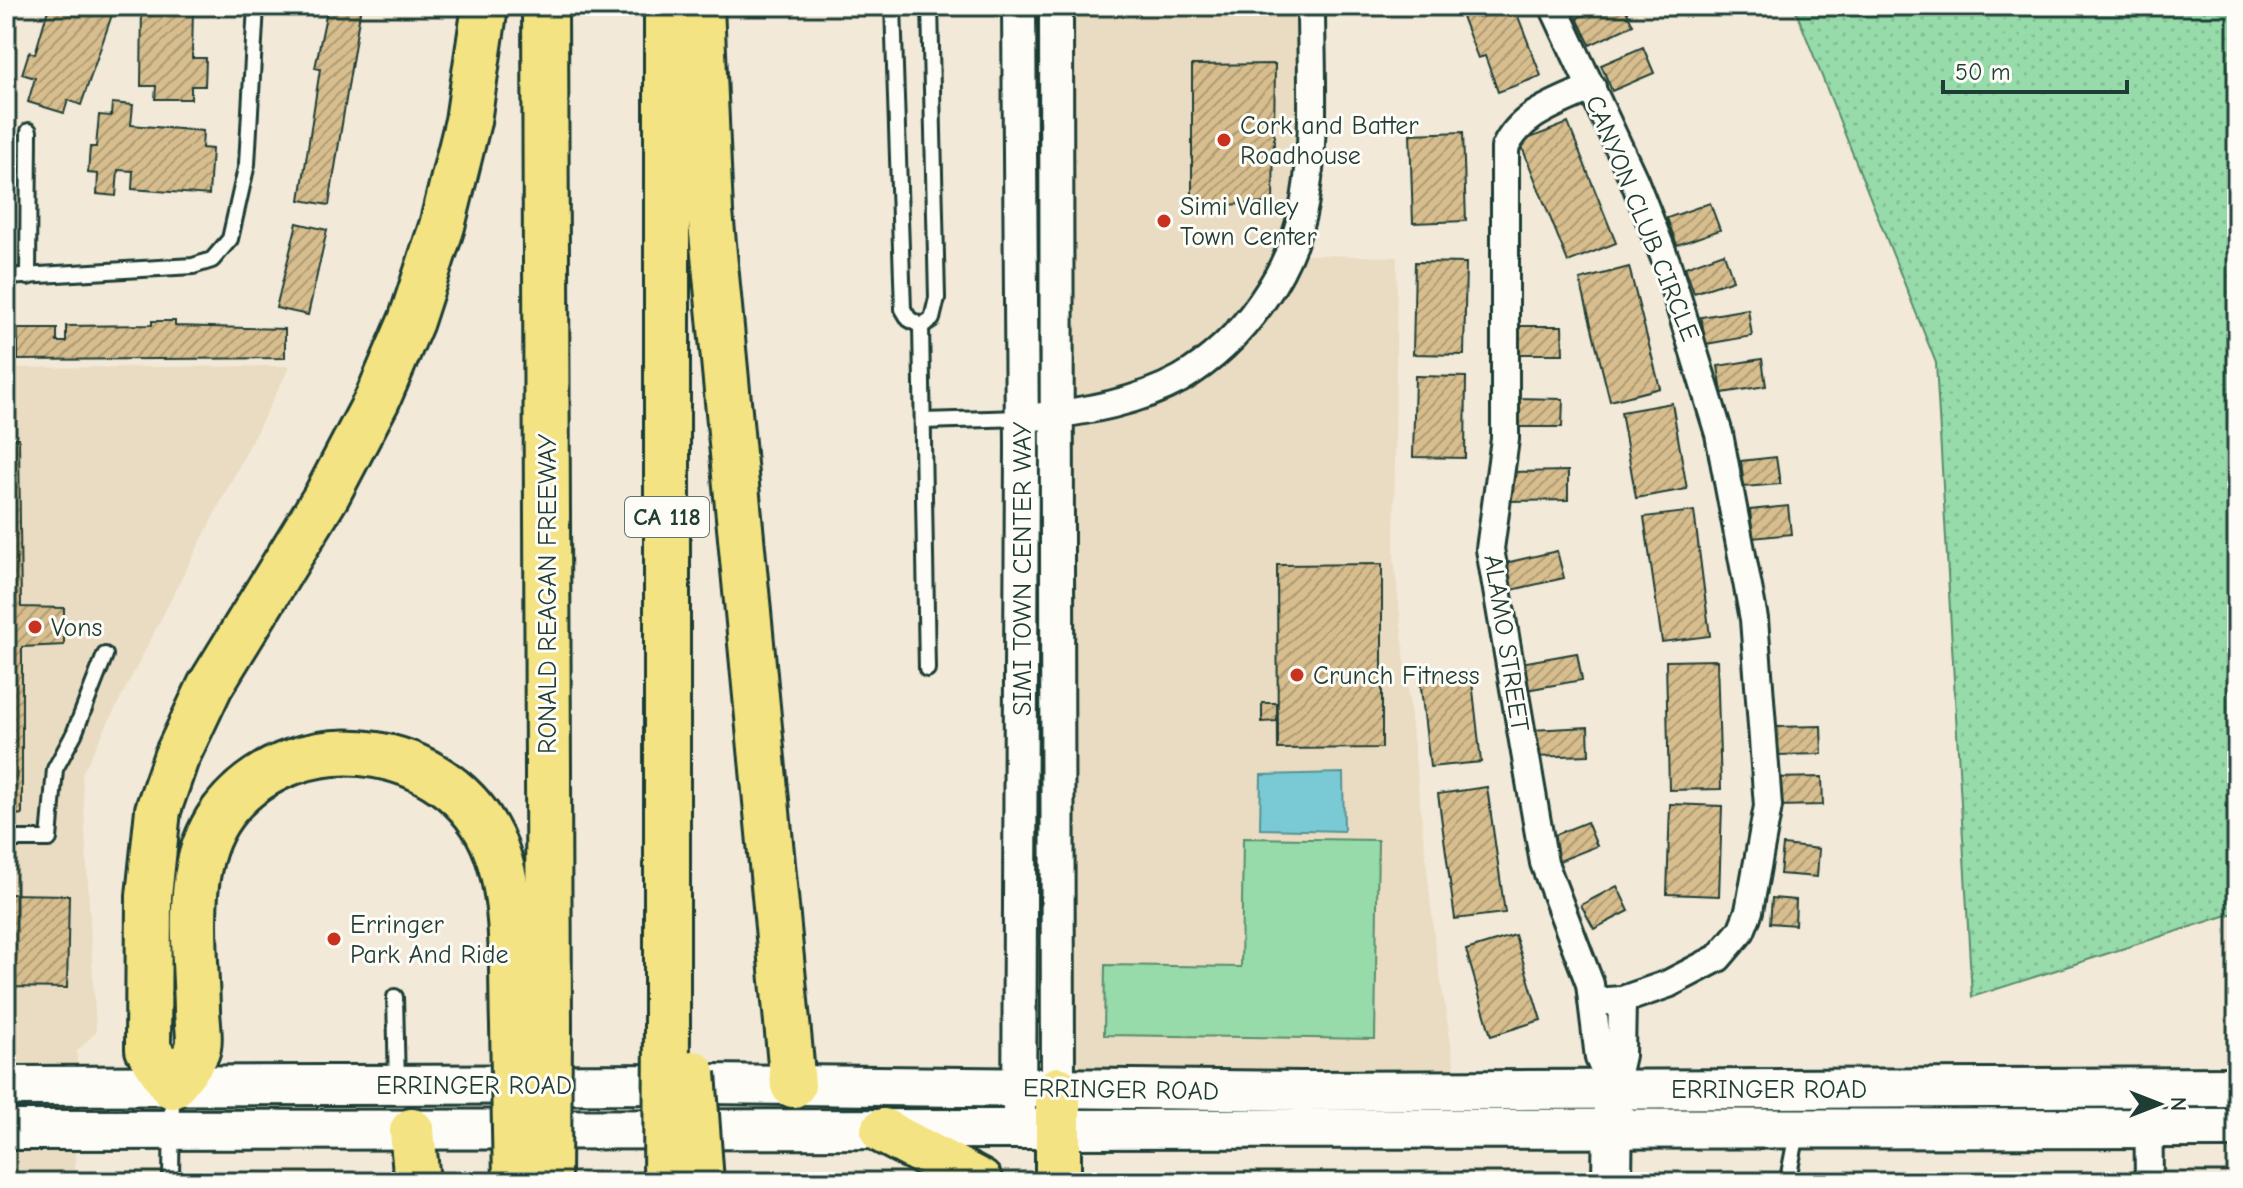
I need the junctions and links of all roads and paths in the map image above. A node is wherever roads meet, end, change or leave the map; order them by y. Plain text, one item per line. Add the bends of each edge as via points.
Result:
1 (256, 6) edge
2 (485, 6) edge
3 (545, 6) edge
4 (667, 6) edge
5 (701, 6) edge
6 (893, 6) edge
7 (930, 6) edge
8 (1019, 6) edge
9 (1056, 6) edge
10 (1311, 6) edge
11 (1553, 6) edge
12 (1592, 87) junction
13 (29, 131) dead end
14 (6, 277) edge
15 (28, 277) junction
16 (921, 326) junction
17 (1055, 415) junction
18 (1022, 418) junction
19 (923, 421) junction
20 (105, 655) dead end
21 (927, 669) dead end
22 (6, 839) edge
23 (395, 997) dead end
24 (1622, 1000) junction
25 (1594, 1002) junction
26 (531, 1026) junction
27 (678, 1028) junction
28 (793, 1085) junction
29 (6, 1086) edge
30 (172, 1086) junction
31 (397, 1086) junction
32 (2237, 1087) edge
33 (2148, 1088) junction
34 (1613, 1090) junction
35 (1039, 1110) junction
36 (1613, 1127) junction
37 (1798, 1128) junction
38 (2237, 1128) edge
39 (2148, 1129) junction
40 (6, 1130) edge
41 (172, 1131) junction
42 (412, 1131) junction
43 (883, 1131) junction
44 (171, 1182) edge
45 (417, 1182) edge
46 (516, 1182) edge
47 (548, 1182) edge
48 (666, 1182) edge
49 (701, 1182) edge
50 (980, 1182) edge
51 (1058, 1182) edge
52 (1612, 1182) edge
53 (1783, 1182) edge
54 (2149, 1182) edge

1 - 15 lane via 247,164 230,239 212,260 193,266
2 - 30 highway via 468,121 411,321 327,495 210,686 158,810 149,896 148,1049
3 - 26 highway, RONALD REAGAN FREEWAY
4 - 27 highway, CA 118 via 667,783
5 - 28 highway via 710,212
6 - 16 lane via 903,309
7 - 16 lane via 937,298 932,319
8 - 18 street, SIMI TOWN CENTER WAY
9 - 17 street, SIMI TOWN CENTER WAY
10 - 17 street via 1305,203 1290,248 1263,299 1242,327 1180,379 1147,393
11 - 12 street, CANYON CLUB CIRCLE
12 - 24 street, CANYON CLUB CIRCLE via 1666,261 1719,434 1754,619 1768,806 1741,931 1718,958
12 - 25 street, ALAMO STREET via 1528,118 1505,148 1505,439 1490,549 1544,863
13 - 15 lane
14 - 15 lane
16 - 19 lane
17 - 18 street
17 - 35 street, SIMI TOWN CENTER WAY
18 - 19 lane
18 - 35 street, SIMI TOWN CENTER WAY
19 - 21 lane
20 - 22 lane via 55,769 49,839
23 - 31 lane
24 - 25 street, CANYON CLUB CIRCLE
24 - 34 street, ALAMO STREET via 1621,1055
25 - 34 street, ALAMO STREET via 1599,1058
26 - 30 highway via 500,860 464,799 445,780 400,762 360,751 324,752 290,761 263,776 221,814 206,842 196,885 198,1050
26 - 46 highway, bridge
26 - 47 highway, RONALD REAGAN FREEWAY, bridge
27 - 48 highway, bridge
27 - 49 highway, bridge
28 - 31 main road, ERRINGER ROAD
28 - 35 main road, ERRINGER ROAD
29 - 30 main road, ERRINGER ROAD
30 - 31 main road, ERRINGER ROAD
30 - 41 lane
32 - 33 main road, ERRINGER ROAD
33 - 34 main road, ERRINGER ROAD
33 - 39 street
34 - 35 main road, ERRINGER ROAD
34 - 36 main road, ALAMO STREET
35 - 36 main road, ERRINGER ROAD
35 - 43 main road, ERRINGER ROAD
35 - 51 highway
36 - 37 main road, ERRINGER ROAD
36 - 52 main road, ALAMO STREET
37 - 39 main road, ERRINGER ROAD
37 - 53 lane via 1788,1179
38 - 39 main road, ERRINGER ROAD
39 - 54 street
40 - 41 main road, ERRINGER ROAD
41 - 42 main road, ERRINGER ROAD
41 - 44 lane
42 - 43 main road, ERRINGER ROAD
42 - 45 highway
43 - 50 highway

